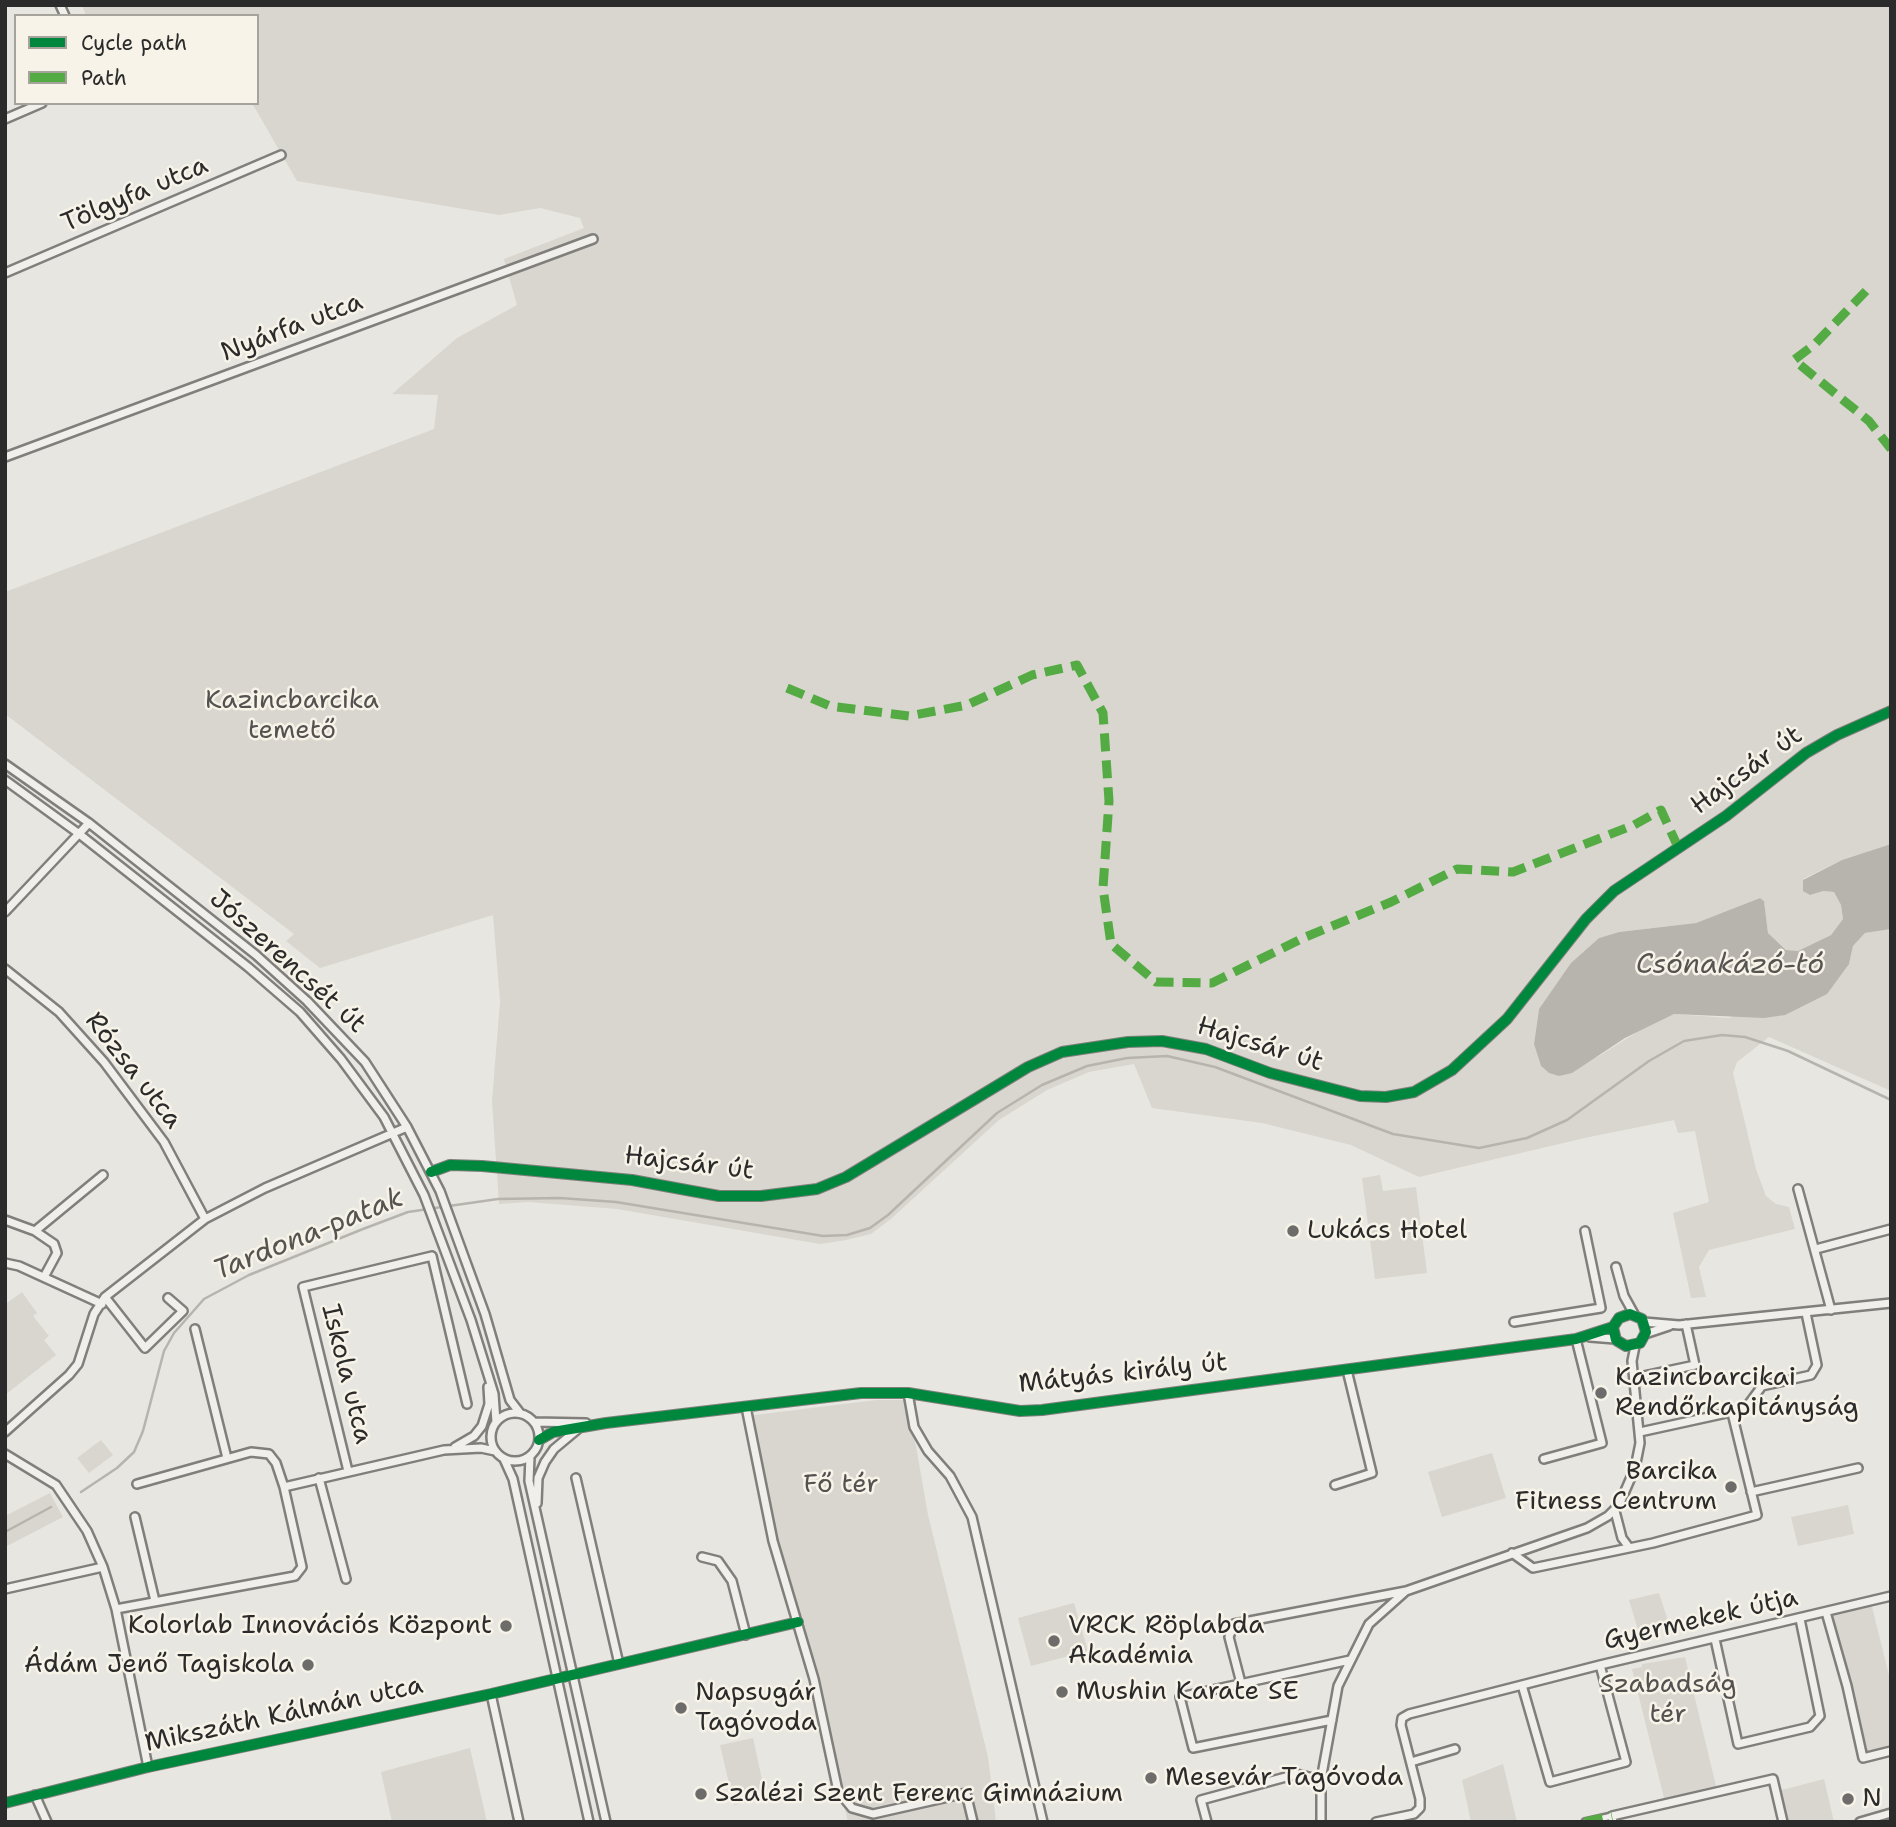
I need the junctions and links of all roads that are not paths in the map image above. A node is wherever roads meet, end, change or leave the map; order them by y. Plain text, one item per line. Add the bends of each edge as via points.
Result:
1 (37, 105) edge
2 (5, 119) edge
3 (281, 155) dead end
4 (593, 239) dead end
5 (5, 273) edge
6 (5, 457) edge
7 (1891, 710) edge
8 (5, 764) edge
9 (5, 780) edge
10 (89, 823) junction
11 (78, 833) junction
12 (5, 912) edge
13 (5, 969) edge
14 (407, 1127) junction
15 (394, 1134) junction
16 (431, 1172) junction
17 (103, 1175) dead end
18 (1798, 1189) dead end
19 (205, 1219) junction
20 (5, 1220) edge
21 (1891, 1230) edge
22 (36, 1231) junction
23 (1585, 1231) dead end
24 (1816, 1249) junction
25 (5, 1263) edge
26 (1616, 1267) dead end
27 (44, 1277) junction
28 (1623, 1296) junction
29 (169, 1298) dead end
30 (103, 1301) junction
31 (1891, 1303) edge
32 (1831, 1310) junction
33 (1806, 1313) junction
34 (1634, 1314) junction
35 (1620, 1317) junction
36 (1514, 1322) dead end
37 (1686, 1324) junction
38 (1670, 1325) junction
39 (1613, 1327) junction
40 (195, 1329) dead end
41 (1645, 1330) junction
42 (1589, 1336) junction
43 (1576, 1339) junction
44 (1624, 1344) junction
45 (484, 1365) junction
46 (1347, 1370) junction
47 (1634, 1378) junction
48 (908, 1393) junction
49 (467, 1404) dead end
50 (746, 1407) junction
51 (520, 1413) junction
52 (1732, 1413) junction
53 (534, 1422) junction
54 (606, 1423) junction
55 (494, 1425) junction
56 (581, 1427) junction
57 (5, 1432) edge
58 (1640, 1432) junction
59 (540, 1440) junction
60 (465, 1443) junction
61 (444, 1450) junction
62 (495, 1451) junction
63 (5, 1454) edge
64 (530, 1457) junction
65 (227, 1458) junction
66 (504, 1459) junction
67 (1544, 1459) dead end
68 (1858, 1468) dead end
69 (348, 1471) junction
70 (319, 1478) junction
71 (576, 1478) dead end
72 (137, 1484) dead end
73 (1335, 1485) dead end
74 (284, 1487) junction
75 (1751, 1492) junction
76 (1615, 1511) junction
77 (538, 1514) junction
78 (135, 1517) dead end
79 (1628, 1546) junction
80 (1512, 1553) junction
81 (702, 1557) dead end
82 (103, 1567) junction
83 (346, 1579) dead end
84 (5, 1589) edge
85 (1406, 1591) junction
86 (1891, 1596) edge
87 (155, 1601) junction
88 (116, 1609) junction
89 (1826, 1612) junction
90 (1800, 1619) junction
91 (798, 1622) junction
92 (746, 1635) junction
93 (1715, 1639) junction
94 (1350, 1660) junction
95 (619, 1664) junction
96 (1600, 1665) junction
97 (573, 1675) junction
98 (555, 1679) junction
99 (1241, 1683) junction
100 (1522, 1685) junction
101 (491, 1694) junction
102 (1332, 1720) junction
103 (1455, 1749) dead end
104 (1891, 1751) edge
105 (1411, 1762) junction
106 (148, 1767) junction
107 (1321, 1780) junction
108 (35, 1795) junction
109 (5, 1803) edge
110 (1891, 1813) edge
111 (1613, 1819) edge
112 (47, 1822) edge
113 (519, 1822) edge
114 (589, 1822) edge
115 (606, 1822) edge
116 (973, 1822) edge
117 (1043, 1822) edge
118 (1207, 1822) edge
119 (1321, 1822) edge
120 (1376, 1822) edge
121 (1585, 1822) edge
122 (1783, 1822) edge
123 (1860, 1822) edge

1 - 2 street
3 - 5 street, Tölgyfa utca
4 - 6 street, Nyárfa utca
7 - 16 street, Hajcsár út via 1806,753 1726,816 1614,891 1586,919 1507,1019 1452,1070 1414,1092 1360,1096 1270,1073 1206,1049 1146,1041 1071,1050 1045,1059 846,1177 817,1189 719,1196 632,1180 482,1166 450,1165
8 - 10 street, Jószerencsét út
9 - 11 street, Jószerencsét út
10 - 11 street
10 - 14 street, Jószerencsét út via 307,1001 365,1062
11 - 12 street
11 - 15 street, Jószerencsét út via 300,1012 341,1059
13 - 19 street, Rózsa utca via 59,1012 104,1062 164,1142
14 - 15 street
14 - 16 street, Jószerencsét út
15 - 19 street via 265,1188
15 - 45 street, Jószerencsét út via 436,1225
16 - 51 street, Jószerencsét út via 453,1220 510,1400
17 - 22 street
18 - 24 street
19 - 30 street
20 - 22 street
21 - 24 street
22 - 27 street via 56,1249
23 - 36 street via 1601,1308
24 - 32 street
25 - 27 street
26 - 28 street
27 - 30 street
28 - 34 street
28 - 35 street
29 - 30 street via 183,1311 145,1348
30 - 57 street via 88,1327 78,1364
31 - 32 street
32 - 33 street
33 - 37 street
33 - 52 street via 1815,1369 1806,1376 1762,1386 1750,1406
34 - 35 street
34 - 41 street
35 - 39 street
37 - 38 street
37 - 47 street via 1695,1365
38 - 41 street
38 - 41 street
39 - 42 street, Mátyás király út
39 - 44 street
40 - 65 street
41 - 44 street
42 - 43 street, Mátyás király út
42 - 44 street, Mátyás király út
43 - 46 street, Mátyás király út
43 - 67 street via 1602,1443
44 - 47 street
45 - 55 street, Jószerencsét út via 494,1394
45 - 60 street via 488,1414
46 - 48 street, Mátyás király út via 1020,1411
46 - 73 street via 1372,1473
47 - 58 street
48 - 50 street, Mátyás király út via 861,1393
48 - 117 street via 914,1427 950,1476 972,1517
49 - 69 street, Iskola utca via 432,1256 303,1287
50 - 54 street, Mátyás király út
50 - 91 street via 774,1541
51 - 53 street
51 - 55 street via 507,1414
52 - 58 street
52 - 75 street
53 - 54 street
53 - 59 street
54 - 56 street, Mátyás király út
55 - 60 street
55 - 62 street via 491,1441
56 - 59 street, Mátyás király út via 553,1432
56 - 77 street via 554,1449 541,1470
58 - 76 street via 1634,1468
59 - 64 street
60 - 61 street
61 - 62 street, Iskola utca
61 - 69 street, Iskola utca
62 - 66 street
63 - 82 street via 56,1485 87,1531
64 - 66 street via 517,1462
64 - 77 street via 529,1481
65 - 72 street
65 - 74 street via 251,1452 269,1454
66 - 98 street via 513,1479
68 - 75 street
69 - 70 street, Iskola utca
70 - 74 street, Iskola utca
70 - 83 street
71 - 95 street
74 - 87 street via 302,1567 295,1576
75 - 79 street via 1757,1515
76 - 79 street
76 - 80 street via 1587,1528
77 - 97 street
78 - 87 street
79 - 80 street via 1533,1568
80 - 85 street
81 - 92 street via 718,1561 732,1581
82 - 84 street
82 - 88 street
85 - 94 street via 1369,1624
85 - 99 street via 1234,1624 1229,1637
86 - 89 street, Gyermekek útja
87 - 88 street
88 - 106 street
89 - 90 street, Gyermekek útja
89 - 104 street via 1863,1758
90 - 93 street, Gyermekek útja
90 - 93 street via 1819,1716 1810,1727 1738,1744
91 - 92 street, Mikszáth Kálmán utca
91 - 116 street via 843,1798 863,1814 873,1814 966,1793
92 - 95 street, Mikszáth Kálmán utca
93 - 96 street, Gyermekek útja
94 - 99 street
94 - 102 street via 1338,1686
95 - 97 street, Mikszáth Kálmán utca
96 - 100 street, Gyermekek útja
96 - 100 street via 1626,1762 1550,1783
97 - 98 street, Mikszáth Kálmán utca
97 - 115 street
98 - 101 street, Mikszáth Kálmán utca
98 - 114 street
99 - 102 street via 1180,1698 1193,1748
100 - 105 street, Gyermekek útja via 1402,1718
101 - 106 street, Mikszáth Kálmán utca
101 - 113 street
102 - 107 street
103 - 105 street
105 - 120 street via 1420,1808 1414,1814
106 - 108 street, Mikszáth Kálmán utca
107 - 118 street via 1297,1774 1200,1800
107 - 119 street
108 - 109 street, Mikszáth Kálmán utca
108 - 112 street
110 - 123 street
111 - 121 street
111 - 122 street via 1773,1779

